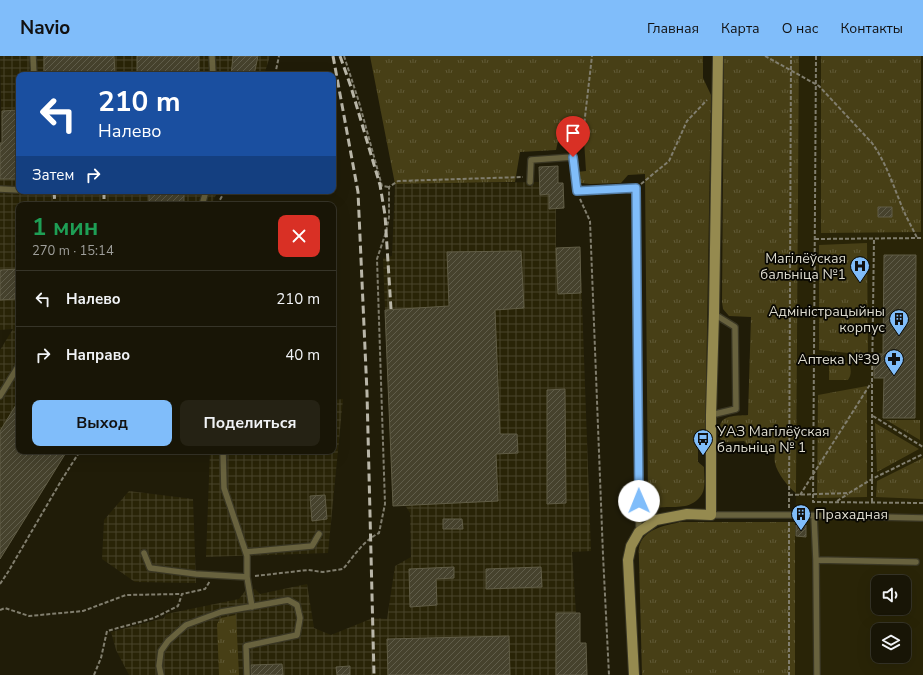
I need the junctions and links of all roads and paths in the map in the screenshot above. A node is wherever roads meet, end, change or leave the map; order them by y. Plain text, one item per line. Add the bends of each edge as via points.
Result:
1 (34, 56) edge
2 (212, 56) edge
3 (279, 56) edge
4 (344, 56) edge
5 (592, 56) edge
6 (718, 56) edge
7 (765, 56) edge
8 (791, 56) edge
9 (816, 56) edge
10 (791, 70) junction
11 (34, 72) edge
12 (212, 72) edge
13 (276, 72) edge
14 (816, 84) junction
15 (718, 88) junction
16 (573, 157) junction
17 (530, 179) joint
18 (388, 187) junction
19 (636, 188) junction
20 (0, 189) edge
21 (16, 190) edge
22 (577, 191) junction
23 (917, 238) junction
24 (923, 238) edge
25 (815, 239) junction
26 (874, 239) junction
27 (714, 314) junction
28 (16, 370) edge
29 (872, 382) junction
30 (0, 396) edge
31 (711, 415) junction
32 (872, 416) junction
33 (923, 447) edge
34 (78, 454) edge
35 (223, 454) edge
36 (923, 454) edge
37 (813, 474) junction
38 (872, 479) junction
39 (849, 493) junction
40 (812, 494) junction
41 (789, 495) junction
42 (800, 495) junction
43 (836, 502) junction
44 (872, 502) junction
45 (923, 503) edge
46 (711, 515) junction
47 (789, 515) junction
48 (814, 516) junction
49 (923, 518) edge
50 (639, 532) junction
51 (319, 534) dead end
52 (246, 552) junction
53 (144, 553) dead end
54 (816, 560) junction
55 (916, 562) dead end
56 (215, 575) junction
57 (247, 576) junction
58 (0, 584) edge
59 (182, 594) junction
60 (252, 607) junction
61 (0, 610) edge
62 (94, 675) edge
63 (161, 675) edge
64 (246, 675) edge
65 (609, 675) edge
66 (634, 675) edge
67 (789, 675) edge
68 (817, 675) edge

1 - 11 lane
2 - 12 lane
3 - 13 path
4 - 18 path via 382,186
5 - 16 path via 582,143
6 - 15 main road
7 - 10 path
8 - 10 path
9 - 14 path
10 - 14 path
10 - 41 path
14 - 23 path via 878,150
14 - 25 path
15 - 19 path via 687,121 669,161
15 - 27 main road
16 - 17 lane via 531,160
16 - 22 lane
17 - 18 path via 398,181
18 - 57 path via 389,217 377,259 385,504 379,533 370,537 360,547 343,569
19 - 22 lane
19 - 50 lane
20 - 21 lane
22 - 65 path via 590,221
23 - 24 path
23 - 26 path
25 - 26 path
25 - 37 path
26 - 29 path
27 - 31 main road
27 - 31 lane via 735,327 736,409
28 - 30 lane
29 - 32 path
29 - 37 path
31 - 46 main road
32 - 33 path
32 - 38 path
34 - 58 path
35 - 52 lane via 224,488
36 - 38 path
37 - 40 path
37 - 42 path
38 - 39 path
38 - 44 path
39 - 40 path
39 - 43 path
40 - 42 path
40 - 43 path via 813,502
41 - 42 path
41 - 47 path
43 - 44 path
44 - 45 path
46 - 47 lane
46 - 50 main road via 687,514 656,520
47 - 48 lane
47 - 67 path
48 - 49 lane
48 - 54 lane
50 - 66 main road via 631,546 628,560
51 - 52 lane via 312,546
52 - 57 lane
53 - 56 lane via 150,568
54 - 55 lane
54 - 68 lane
56 - 57 lane
56 - 59 path via 205,589
57 - 60 lane
59 - 61 path via 126,595 83,611 29,616 5,608
59 - 62 path via 178,606 154,618 107,631
60 - 63 lane via 221,612 186,625 161,651
60 - 64 lane via 288,600 297,605 300,618 298,635 246,646

